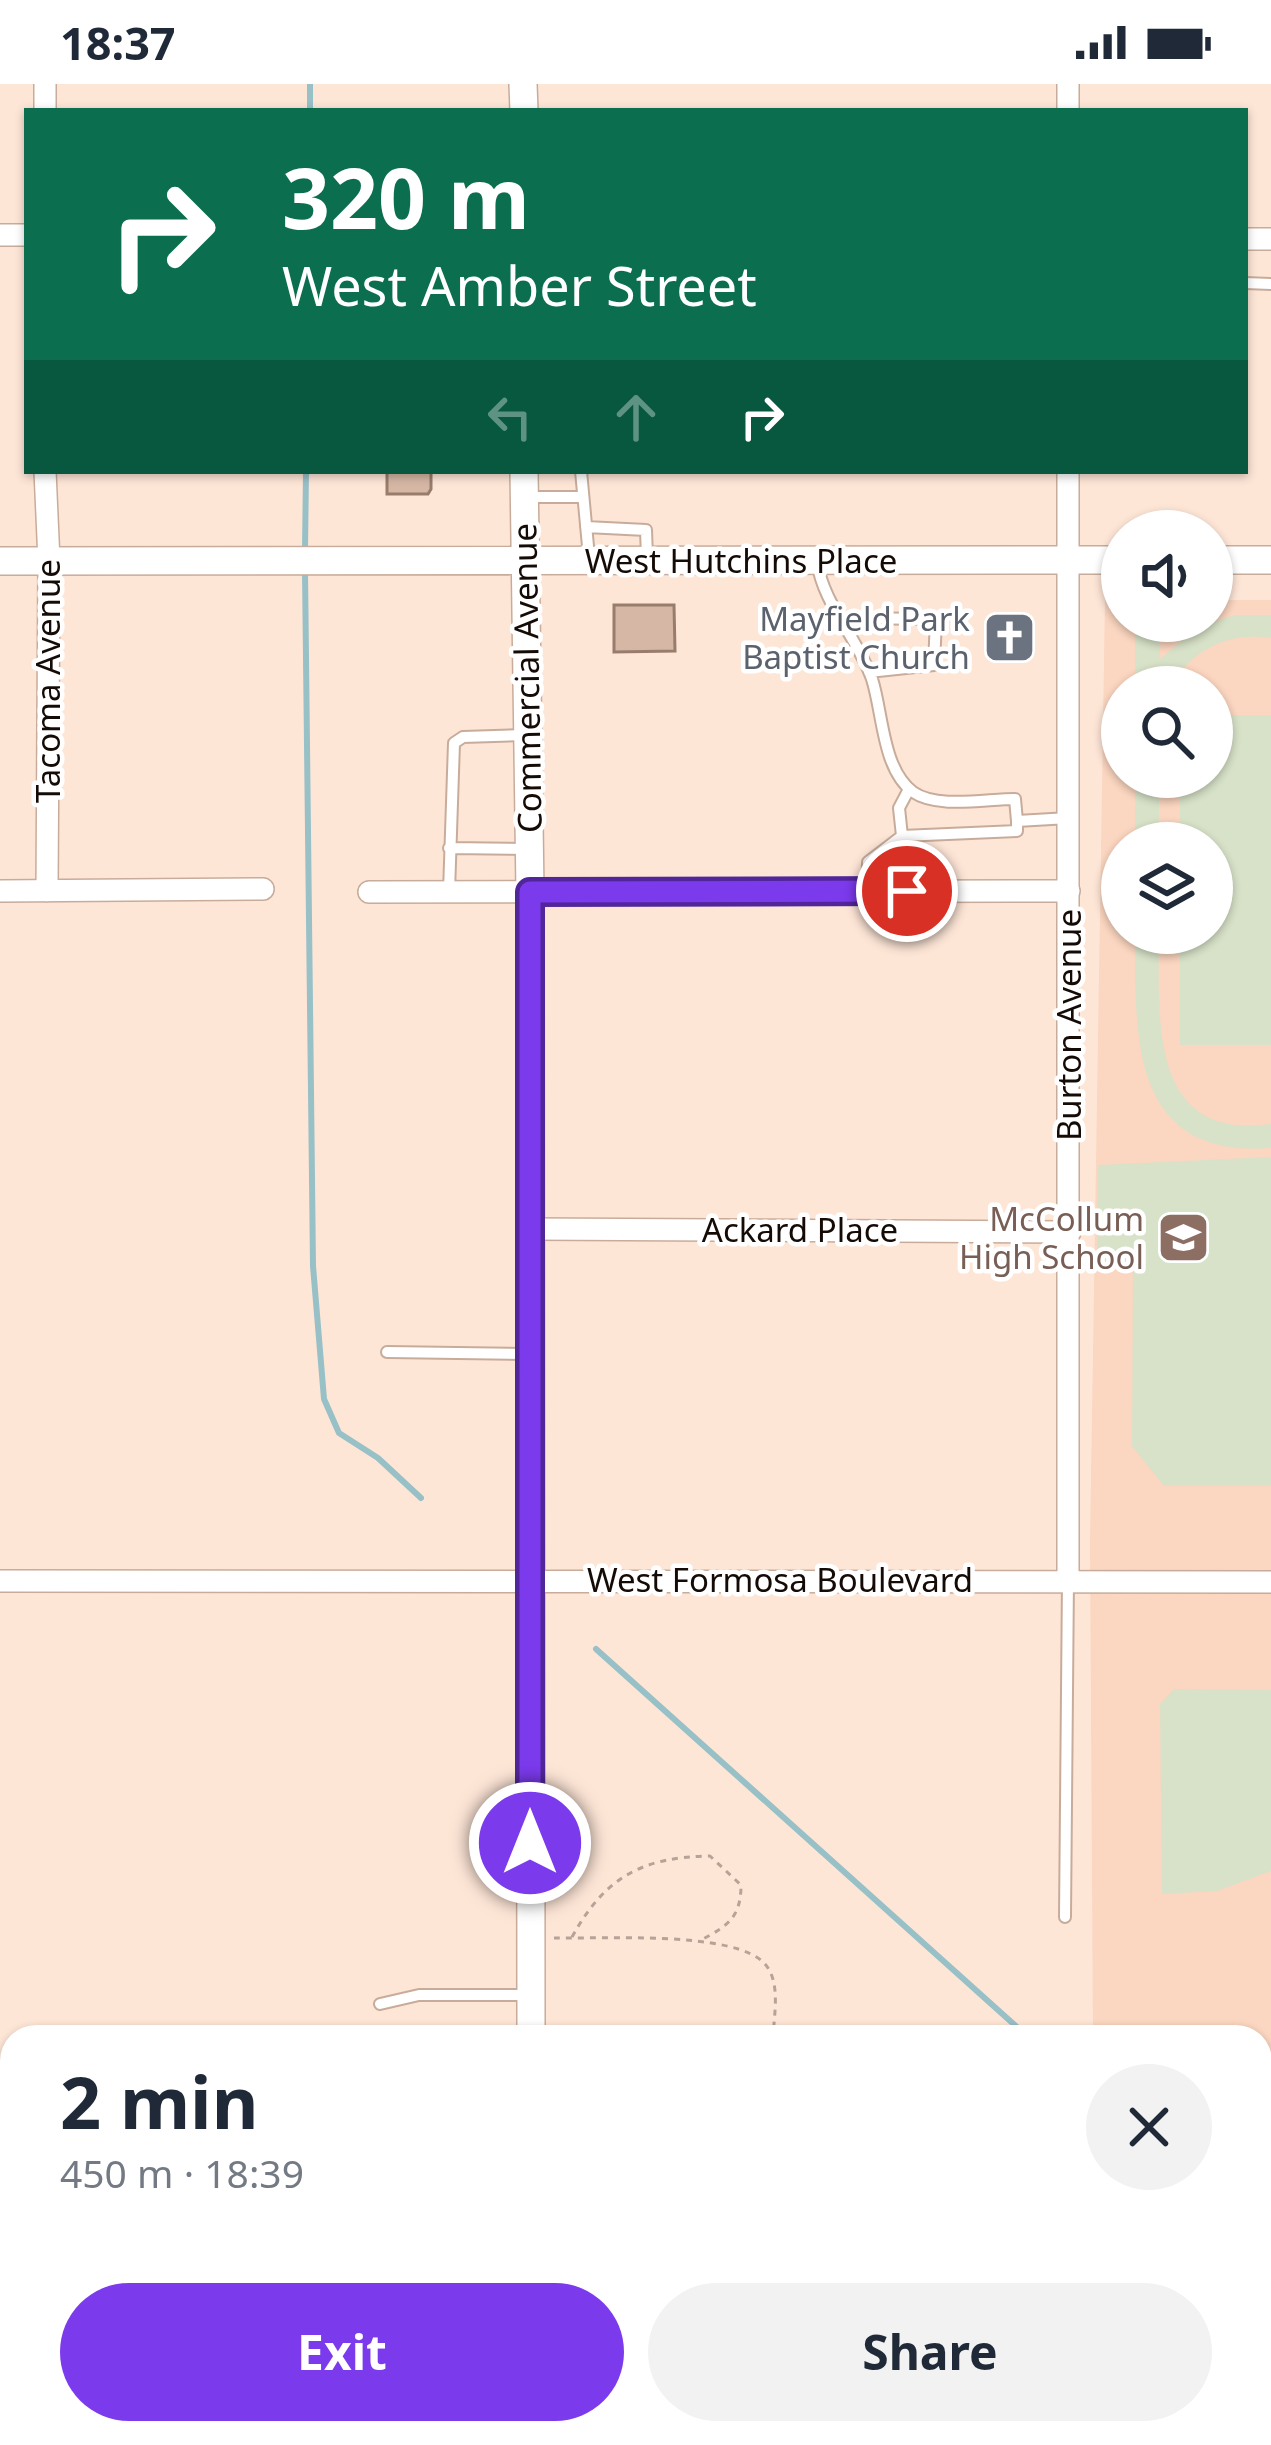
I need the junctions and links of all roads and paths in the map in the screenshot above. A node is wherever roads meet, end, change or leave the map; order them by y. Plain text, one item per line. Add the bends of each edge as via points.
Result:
1 (45, 474) edge
2 (581, 474) edge
3 (1068, 474) edge
4 (524, 484) edge
5 (583, 497) junction
6 (586, 527) junction
7 (1101, 560) edge
8 (1233, 560) edge
9 (1271, 560) edge
10 (0, 561) edge
11 (50, 561) junction
12 (524, 561) junction
13 (589, 561) junction
14 (647, 561) junction
15 (817, 561) junction
16 (1069, 561) junction
17 (840, 617) junction
18 (869, 672) junction
19 (527, 735) junction
20 (909, 789) junction
21 (1069, 818) junction
22 (1017, 821) junction
23 (902, 836) junction
24 (449, 848) junction
25 (530, 849) junction
26 (262, 889) dead end
27 (0, 891) edge
28 (47, 891) junction
29 (867, 891) junction
30 (1069, 891) junction
31 (369, 892) dead end
32 (449, 892) junction
33 (530, 892) junction
34 (531, 1229) junction
35 (1070, 1232) junction
36 (387, 1352) dead end
37 (530, 1354) junction
38 (1068, 1578) junction
39 (0, 1581) edge
40 (528, 1581) junction
41 (1271, 1582) edge
42 (1065, 1917) dead end
43 (531, 1937) junction
44 (571, 1939) junction
45 (698, 1942) junction
46 (531, 1996) junction
47 (380, 2004) dead end
48 (531, 2025) edge
49 (773, 2025) edge

1 - 11 street, Tacoma Avenue
2 - 5 lane
3 - 16 street, Burton Avenue
4 - 5 lane
4 - 12 street, Commercial Avenue
5 - 6 lane
6 - 13 lane
6 - 14 lane via 646,530
7 - 16 street, West Hutchins Place
8 - 9 street
10 - 11 street, West Hutchins Place
11 - 12 street, West Hutchins Place
11 - 28 street, Tacoma Avenue
12 - 13 street, West Hutchins Place
12 - 19 street, Commercial Avenue
13 - 14 street, West Hutchins Place
14 - 15 street, West Hutchins Place
15 - 16 street, West Hutchins Place
15 - 17 lane via 820,588
16 - 21 street, Burton Avenue
17 - 18 lane
17 - 18 lane via 936,619 934,665
18 - 20 lane via 891,762
19 - 24 lane via 454,742
19 - 25 street, Commercial Avenue
20 - 22 lane via 927,800 1015,799
20 - 23 lane via 899,808
21 - 22 lane
21 - 30 street, Burton Avenue
22 - 23 lane via 1017,831
23 - 29 lane via 868,862
24 - 25 lane
24 - 32 lane
25 - 33 street, Commercial Avenue
26 - 28 street
27 - 28 street
29 - 30 street
29 - 33 street
30 - 35 street, Burton Avenue
31 - 32 street
32 - 33 street
33 - 34 street, Commercial Avenue
34 - 35 street, Ackard Place
34 - 37 street, Commercial Avenue
35 - 38 street, Burton Avenue
36 - 37 lane
37 - 40 street, Commercial Avenue
38 - 40 street, West Formosa Boulevard
38 - 41 street, West Formosa Boulevard
38 - 42 lane
39 - 40 street, West Formosa Boulevard
40 - 43 street, Commercial Avenue
43 - 44 path
43 - 46 street, Commercial Avenue
44 - 45 path
44 - 45 path via 590,1905 630,1869 710,1856 741,1885 741,1903 736,1917
45 - 49 path via 752,1954 768,1967
46 - 47 lane
46 - 48 street, Commercial Avenue

